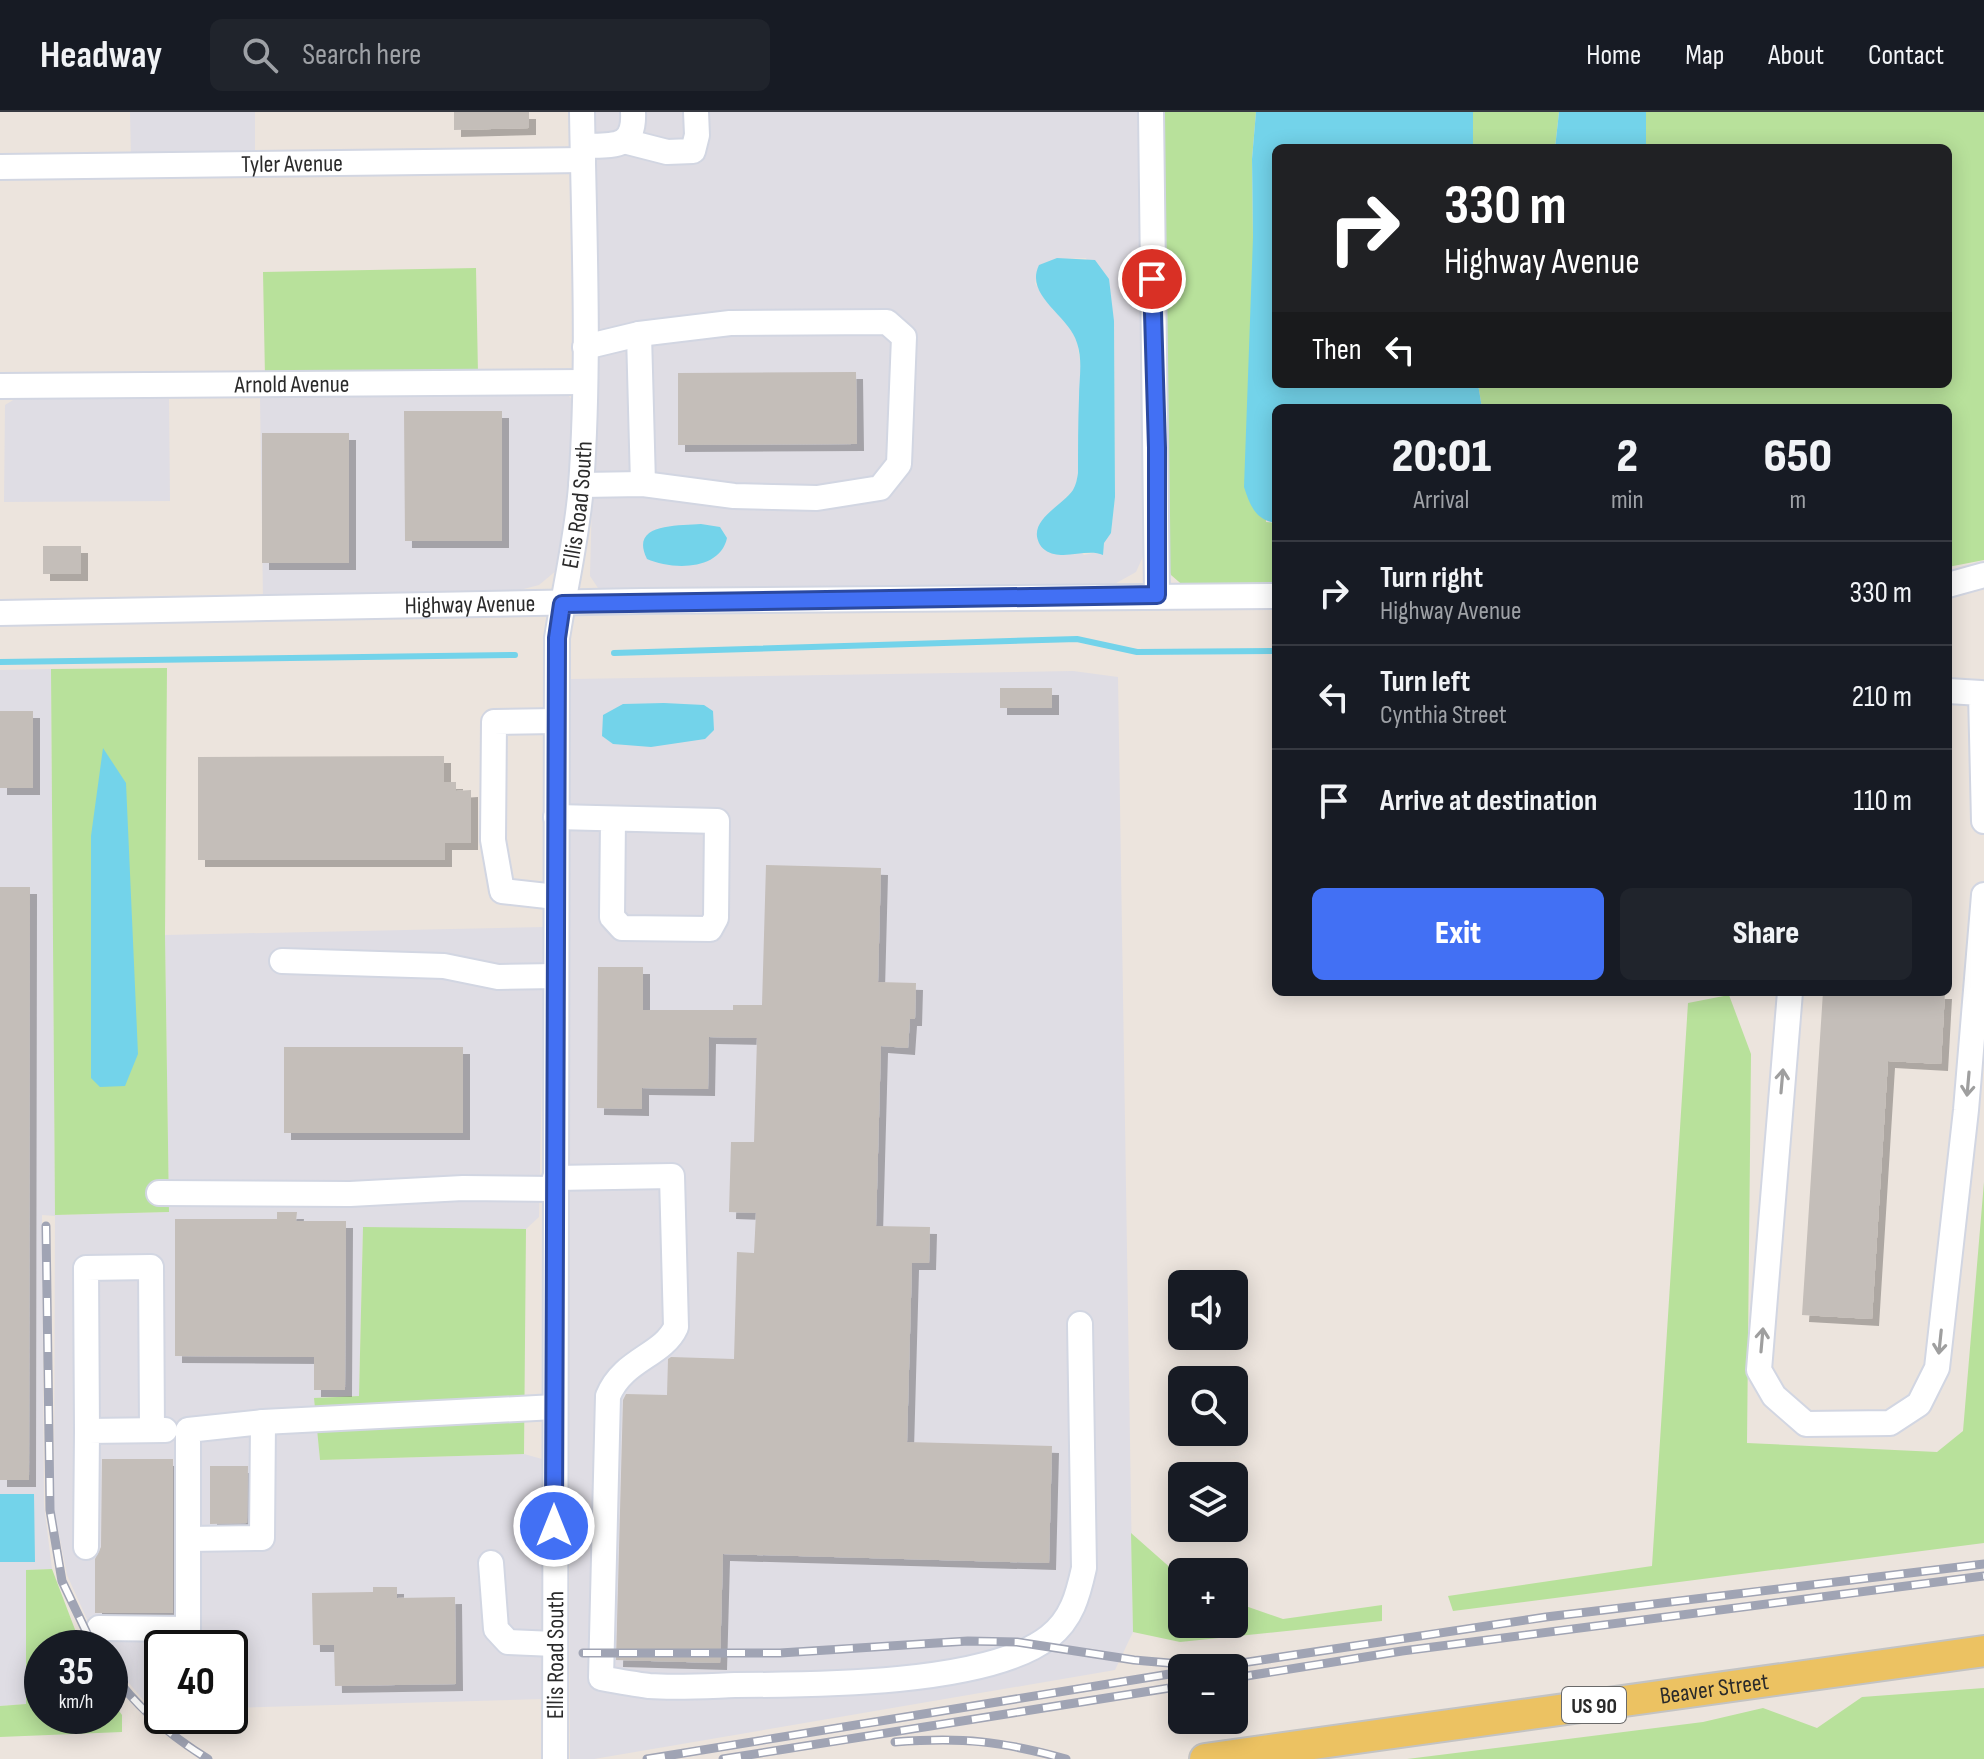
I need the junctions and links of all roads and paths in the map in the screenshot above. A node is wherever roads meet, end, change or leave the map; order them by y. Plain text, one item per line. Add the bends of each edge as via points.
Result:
1 (582, 112) edge
2 (633, 112) edge
3 (696, 112) edge
4 (1151, 112) edge
5 (624, 141) junction
6 (583, 153) junction
7 (0, 167) edge
8 (639, 334) junction
9 (585, 347) junction
10 (585, 382) junction
11 (0, 386) edge
12 (643, 484) junction
13 (581, 485) junction
14 (1984, 575) edge
15 (1952, 584) edge
16 (1157, 595) junction
17 (1272, 596) edge
18 (562, 604) junction
19 (0, 613) edge
20 (1952, 691) edge
21 (556, 721) junction
22 (556, 817) junction
23 (613, 819) junction
24 (1984, 821) edge
25 (1984, 895) edge
26 (556, 897) junction
27 (282, 961) dead end
28 (556, 976) junction
29 (1790, 996) edge
30 (555, 1184) junction
31 (159, 1193) dead end
32 (1080, 1324) dead end
33 (555, 1407) junction
34 (263, 1422) junction
35 (152, 1430) junction
36 (188, 1430) junction
37 (87, 1431) junction
38 (188, 1539) junction
39 (86, 1547) dead end
40 (491, 1563) dead end
41 (99, 1628) dead end
42 (554, 1644) junction
43 (1984, 1651) edge
44 (555, 1759) edge
45 (1205, 1759) edge

1 - 6 street, Ellis Road South
2 - 5 street via 634,127
3 - 5 street via 693,151 667,152
4 - 16 street
5 - 6 street, Tyler Avenue
6 - 7 street, Tyler Avenue
6 - 9 street, Ellis Road South
8 - 9 street
8 - 12 street
8 - 12 street via 730,323 887,322 904,337 899,464 880,488 817,498 734,496
9 - 10 street, Ellis Road South
10 - 11 street, Arnold Avenue
10 - 13 street, Ellis Road South
12 - 13 street
13 - 18 street, Ellis Road South
14 - 15 street
16 - 17 street, Highway Avenue
16 - 18 street, Highway Avenue
18 - 19 street, Highway Avenue
18 - 21 street, Ellis Road South
20 - 24 street via 1981,693
21 - 22 street, Ellis Road South
21 - 26 street via 494,722 493,840 502,891
22 - 23 street
22 - 26 street, Ellis Road South
23 - 23 street via 717,821 716,918 710,929 622,928 612,917
25 -> 29 street via 1937,1368 1919,1404 1890,1423 1806,1424 1774,1396 1759,1370
26 - 28 street, Ellis Road South
27 - 28 street via 444,966 498,977
28 - 30 street, Ellis Road South
30 - 31 street via 350,1194
30 - 32 street via 672,1176 676,1327 671,1337 626,1368 608,1396 601,1678 651,1686 899,1678 986,1666 1051,1636 1078,1599 1084,1568
30 - 33 street, Ellis Road South
33 - 34 street
33 - 42 street, Ellis Road South
34 - 36 street
34 - 38 street via 262,1538
35 - 36 street
35 - 37 street
35 - 37 street via 151,1267 125,1267 86,1268
36 - 38 street
37 - 39 street
38 - 41 street via 188,1629
40 - 42 street via 496,1629 508,1642
42 - 44 street, Ellis Road South
43 - 45 main road, Beaver Street / US 90

